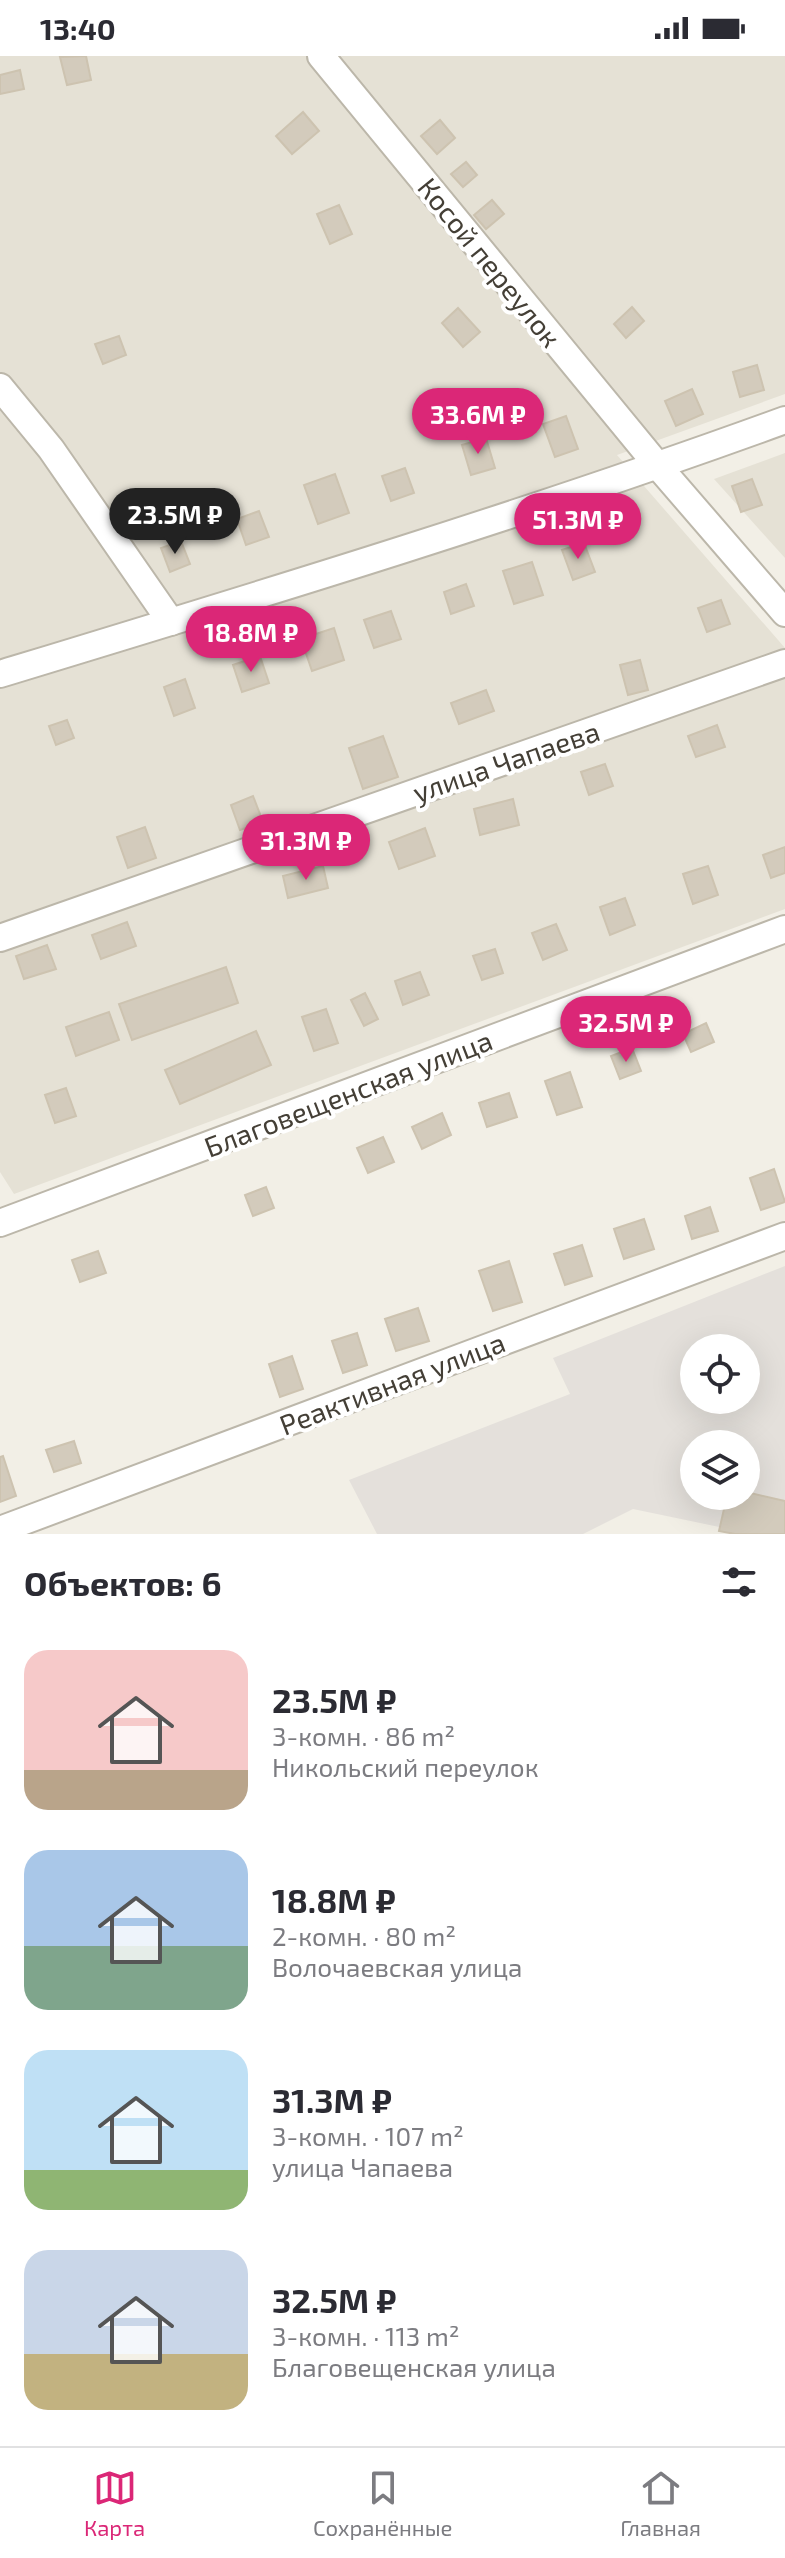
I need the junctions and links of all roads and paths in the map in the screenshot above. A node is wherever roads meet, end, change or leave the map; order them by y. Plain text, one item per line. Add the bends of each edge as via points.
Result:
1 (321, 56) edge
2 (0, 387) edge
3 (785, 420) edge
4 (658, 466) junction
5 (785, 613) edge
6 (171, 622) junction
7 (785, 663) edge
8 (0, 674) edge
9 (785, 929) edge
10 (0, 938) edge
11 (0, 1223) edge
12 (785, 1236) edge
13 (0, 1530) edge

1 - 4 street, Косой переулок
2 - 6 street via 51,449
3 - 4 street
4 - 5 street, Косой переулок
4 - 6 street
6 - 8 street
7 - 10 street, улица Чапаева
9 - 11 street, Благовещенская улица
12 - 13 street, Реактивная улица

